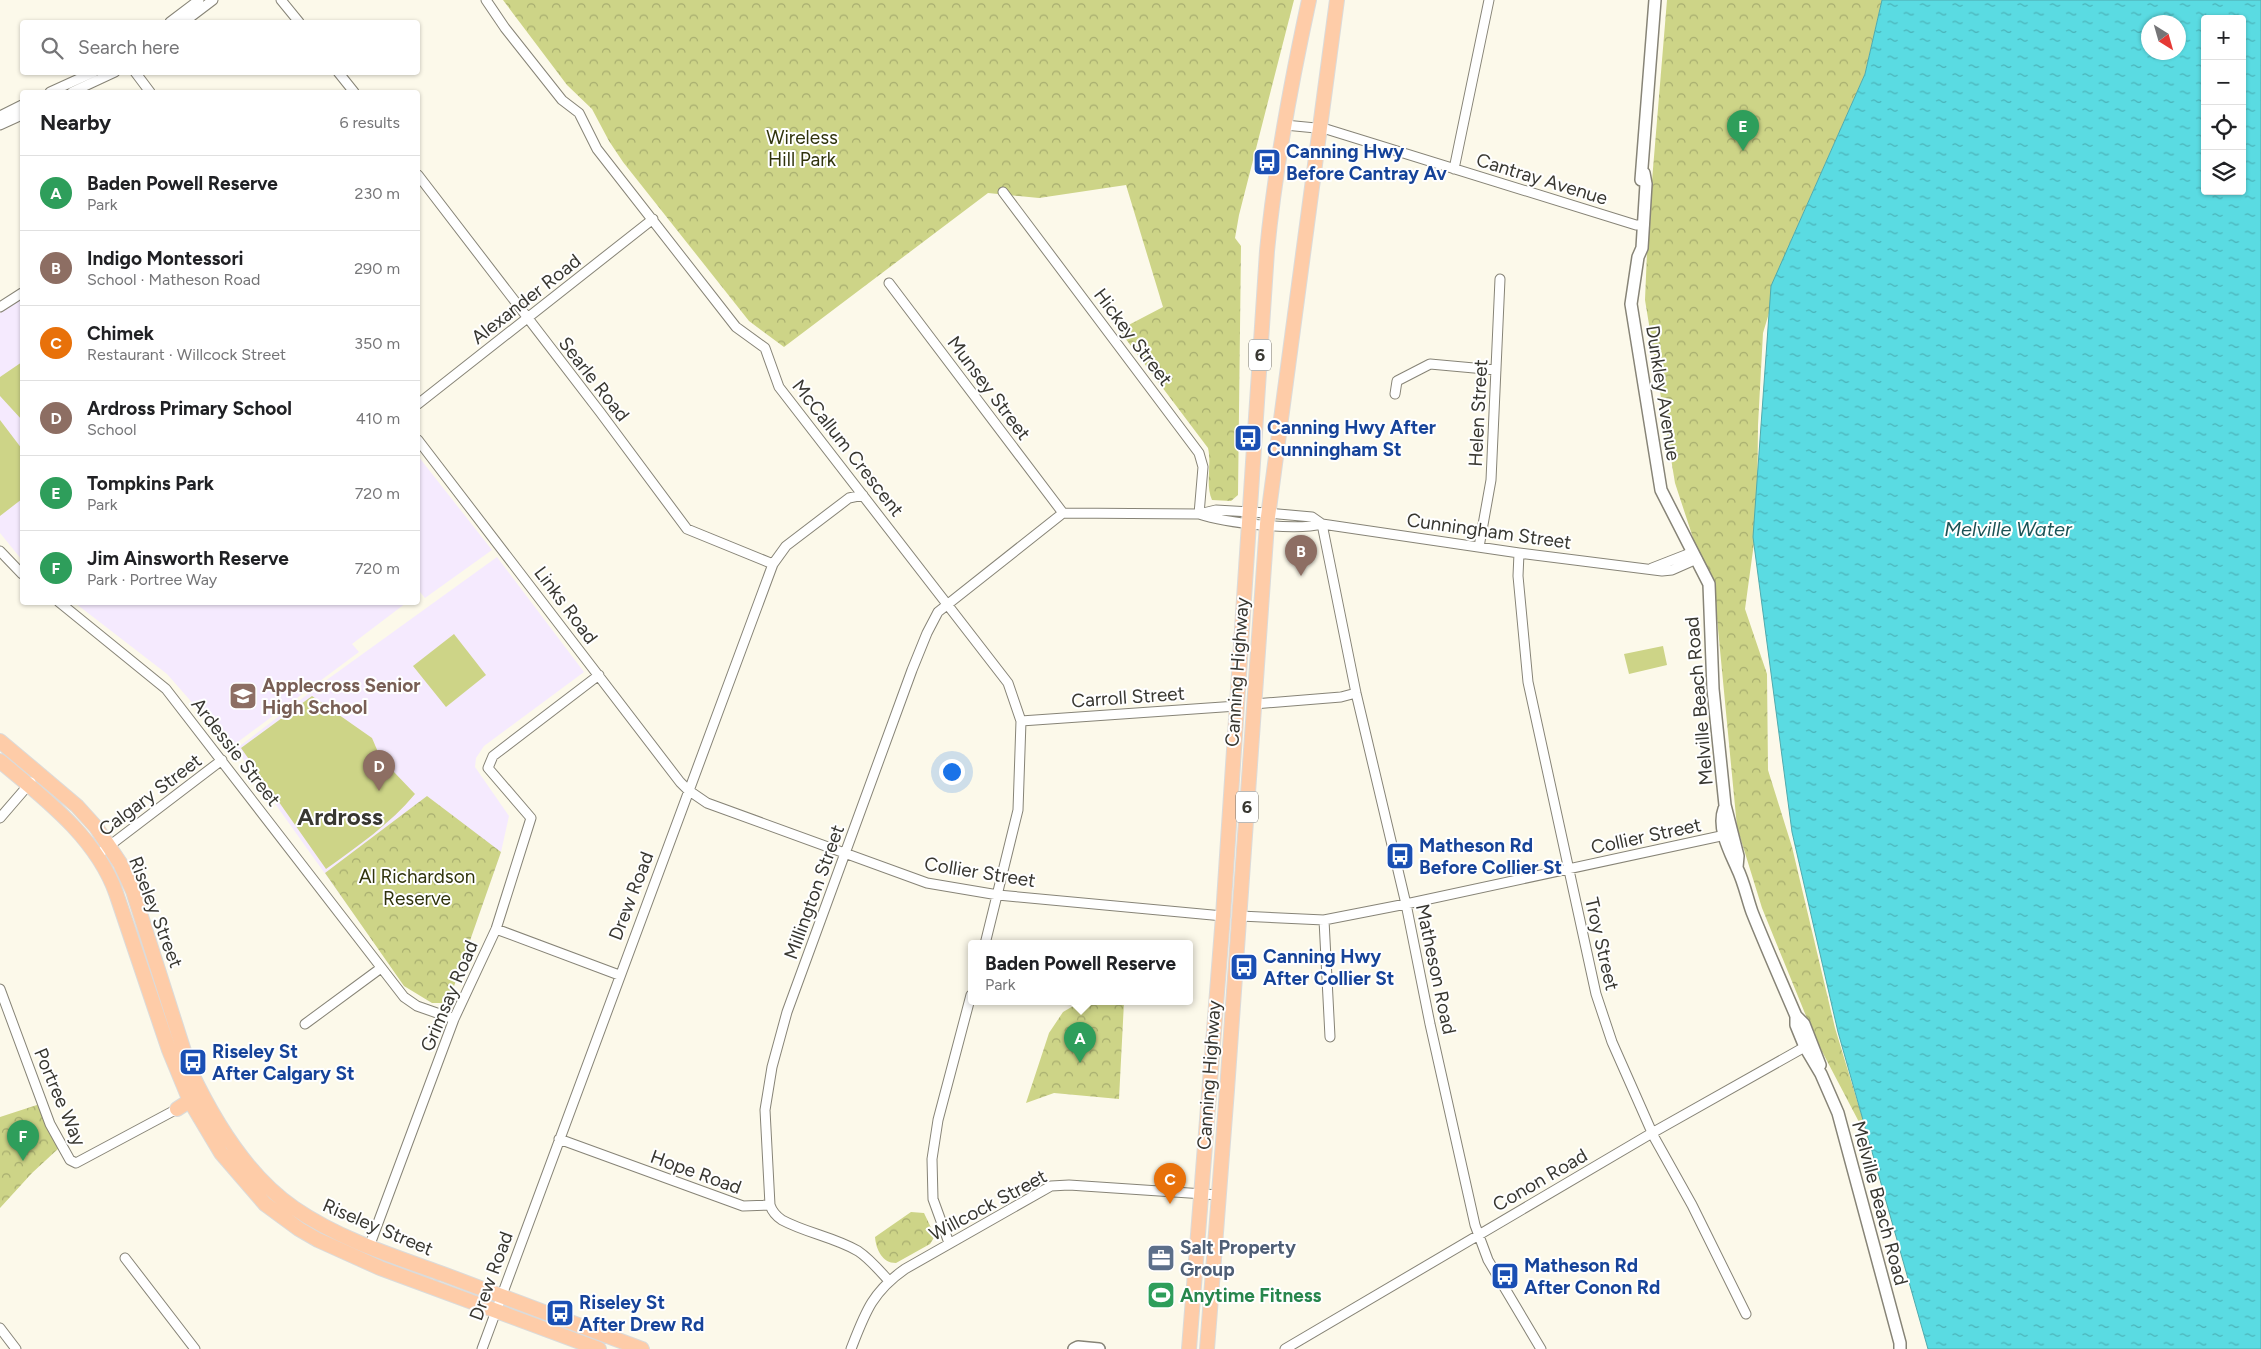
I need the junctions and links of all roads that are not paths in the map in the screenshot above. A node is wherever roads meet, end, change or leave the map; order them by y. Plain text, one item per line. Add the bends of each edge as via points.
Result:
1 (199, 0) edge
2 (213, 0) edge
3 (281, 0) edge
4 (486, 0) edge
5 (1309, 0) edge
6 (1337, 0) edge
7 (1488, 0) edge
8 (1655, 0) edge
9 (173, 20) edge
10 (187, 20) edge
11 (297, 20) edge
12 (87, 75) edge
13 (109, 75) edge
14 (137, 75) edge
15 (340, 75) edge
16 (54, 90) edge
17 (76, 90) edge
18 (148, 90) edge
19 (352, 90) edge
20 (20, 106) edge
21 (0, 116) edge
22 (20, 116) edge
23 (0, 125) edge
24 (1285, 125) junction
25 (1320, 128) junction
26 (1454, 169) junction
27 (420, 178) edge
28 (1003, 192) dead end
29 (653, 219) junction
30 (1640, 225) junction
31 (1500, 278) dead end
32 (889, 283) dead end
33 (20, 294) edge
34 (0, 307) edge
35 (527, 320) junction
36 (1496, 370) junction
37 (1395, 394) dead end
38 (420, 402) edge
39 (420, 443) edge
40 (863, 495) junction
41 (1063, 513) junction
42 (1199, 514) junction
43 (1249, 517) junction
44 (1268, 518) junction
45 (1322, 524) junction
46 (1478, 547) junction
47 (0, 550) edge
48 (1519, 553) junction
49 (1692, 557) junction
50 (773, 564) junction
51 (20, 572) edge
52 (62, 605) edge
53 (948, 605) junction
54 (599, 675) junction
55 (1356, 693) junction
56 (1254, 704) junction
57 (1237, 706) junction
58 (1022, 722) junction
59 (0, 741) edge
60 (222, 760) junction
61 (0, 761) edge
62 (41, 774) junction
63 (28, 785) junction
64 (688, 790) junction
65 (0, 818) edge
66 (1729, 834) junction
67 (110, 846) junction
68 (846, 855) junction
69 (96, 856) junction
70 (1568, 868) junction
71 (998, 895) junction
72 (1406, 904) junction
73 (1223, 916) junction
74 (1240, 916) junction
75 (1324, 920) junction
76 (496, 929) junction
77 (986, 940) edge
78 (381, 968) junction
79 (619, 975) junction
80 (0, 989) edge
81 (968, 1005) edge
82 (454, 1019) junction
83 (305, 1024) dead end
84 (1330, 1037) dead end
85 (1809, 1045) junction
86 (181, 1082) junction
87 (195, 1097) junction
88 (176, 1109) junction
89 (1652, 1133) junction
90 (559, 1138) junction
91 (1202, 1194) junction
92 (1219, 1195) junction
93 (770, 1204) junction
94 (1478, 1235) junction
95 (949, 1243) junction
96 (370, 1247) junction
97 (125, 1258) dead end
98 (889, 1280) junction
99 (501, 1296) junction
100 (496, 1311) junction
101 (1746, 1314) dead end
102 (0, 1328) edge
103 (1901, 1347) edge
104 (16, 1349) edge
105 (195, 1349) edge
106 (482, 1349) edge
107 (599, 1349) edge
108 (642, 1349) edge
109 (851, 1349) edge
110 (1074, 1349) edge
111 (1099, 1349) edge
112 (1189, 1349) edge
113 (1207, 1349) edge
114 (1285, 1349) edge
115 (1541, 1349) edge

1 - 9 street
2 - 10 street
3 - 11 street
4 - 29 street, McCallum Crescent via 562,100 579,113 597,148
5 - 24 highway, Canning Highway / 6
6 - 25 highway, Canning Highway / 6
7 - 26 street
8 - 30 street, Dunkley Avenue via 1644,173 1639,187
12 - 16 street
13 - 17 street
14 - 18 street
15 - 19 street
20 - 21 street
22 - 23 street
24 - 25 street, Cantray Avenue
24 - 43 highway, Canning Highway / 6 via 1267,242
25 - 26 street, Cantray Avenue
25 - 44 highway, Canning Highway / 6
26 - 30 street, Cantray Avenue
27 - 35 street, Searle Road
28 - 42 street, Hickey Street via 1199,453 1203,468
29 - 35 street, Alexander Road
29 - 40 street, McCallum Crescent via 736,327 765,348 779,387
30 - 49 street, Dunkley Avenue via 1631,304 1661,490
31 - 36 street, Helen Street
32 - 41 street, Munsey Street
33 - 34 street
35 - 38 street, Alexander Road
35 - 50 street, Searle Road via 687,530
36 - 37 street via 1430,364 1397,381
36 - 46 street, Helen Street via 1491,480
39 - 54 street, Links Road
40 - 50 street, Drew Road via 849,498 786,546
40 - 53 street, McCallum Crescent
41 - 42 street, Cunningham Street
41 - 53 street
42 - 43 street, Cunningham Street via 1215,519
43 - 44 street, Cunningham Street
43 - 57 highway, Canning Highway / 6
44 - 45 street, Cunningham Street via 1312,517
44 - 56 highway, Canning Highway / 6
45 - 46 street, Cunningham Street
45 - 55 street, Matheson Road
46 - 48 street, Cunningham Street
47 - 51 street
48 - 49 street, Cunningham Street via 1652,568
48 - 70 street, Troy Street via 1518,576 1528,682
49 - 66 street, Melville Beach Road via 1708,584 1713,690 1725,805 1722,815
50 - 64 street, Drew Road
52 - 60 street, Ardessie Street via 157,681
53 - 58 street, McCallum Crescent via 1008,683
53 - 68 street, Millington Street via 938,612 927,633
54 - 64 street, Links Road
54 - 76 street, Grimsay Road via 492,756 488,768 531,818
55 - 56 street
55 - 72 street, Matheson Road
56 - 74 highway, Canning Highway / 6
57 - 58 street, Carroll Street
57 - 73 highway, Canning Highway / 6
58 - 71 street, McCallum Crescent via 1018,810
59 - 62 highway, Riseley Street
60 - 67 street, Calgary Street
60 - 78 street, Ardessie Street
61 - 63 highway, Riseley Street
62 - 63 street
62 - 67 highway, Riseley Street via 77,806
63 - 65 street
63 - 69 highway, Riseley Street via 67,819
64 - 68 street, Collier Street via 707,803
64 - 79 street, Drew Road
66 - 70 street, Collier Street
66 - 85 street, Melville Beach Road via 1732,860 1796,1016 1796,1025
67 - 69 street, Calgary Street
67 - 87 highway, Riseley Street via 132,891 190,1070
68 - 71 street, Collier Street via 927,883
68 - 93 street, Millington Street via 787,1012 772,1068 765,1110
69 - 86 highway, Riseley Street via 114,886
70 - 72 street, Collier Street
70 - 89 street, Troy Street via 1604,1022
71 - 73 street, Collier Street
71 - 77 street, McCallum Crescent
72 - 75 street, Collier Street
72 - 94 street, Matheson Road
73 - 91 highway, Canning Highway / 6
74 - 75 street, Collier Street
74 - 92 highway, Canning Highway / 6
75 - 84 street
76 - 79 street
76 - 82 street, Grimsay Road
78 - 82 street, Ardessie Street via 410,1001
78 - 83 street
79 - 90 street, Drew Road
80 - 88 street, Portree Way via 50,1124 70,1160 76,1163
81 - 95 street via 938,1120 932,1159 933,1199
82 - 96 street, Grimsay Road
85 - 89 street, Conon Road
85 - 103 street, Melville Beach Road via 1838,1113
86 - 87 highway, Riseley Street
86 - 88 highway via 181,1097
87 - 88 highway
87 - 96 highway, Riseley Street via 264,1182 293,1208
87 - 100 highway, Riseley Street via 211,1138 241,1179 265,1204 291,1224 380,1268
89 - 94 street, Conon Road
89 - 101 street, Troy Street
90 - 93 street, Hope Road via 743,1206
90 - 99 street, Drew Road
91 - 92 street, Willcock Street
91 - 95 street, Willcock Street via 1051,1186
91 - 112 highway, Canning Highway / 6
92 - 113 highway, Canning Highway / 6
93 - 98 street via 782,1220 843,1243 868,1258
94 - 114 street, Conon Road
94 - 115 street, Matheson Road via 1488,1260
95 - 98 street, Willcock Street
96 - 99 highway, Riseley Street
97 - 105 street
98 - 109 street, Willcock Street via 872,1300
99 - 100 street, Drew Road
99 - 108 highway, Riseley Street
100 - 106 street, Drew Road
100 - 107 highway, Riseley Street
102 - 104 street
110 - 111 street

